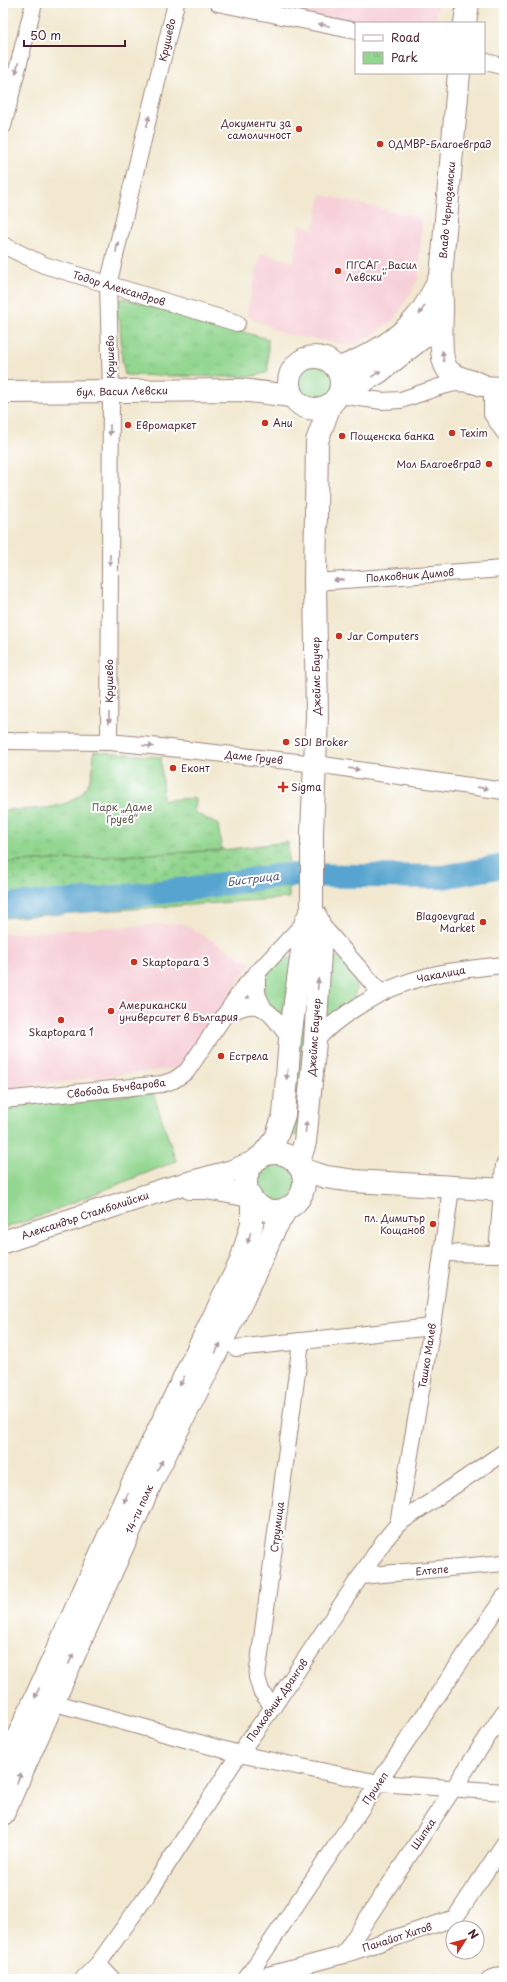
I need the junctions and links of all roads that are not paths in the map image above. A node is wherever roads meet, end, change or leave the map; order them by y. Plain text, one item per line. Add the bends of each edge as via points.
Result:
1 (34, 3) edge
2 (176, 3) edge
3 (218, 3) edge
4 (468, 3) edge
5 (247, 6) edge
6 (465, 22) edge
7 (355, 31) edge
8 (485, 61) edge
9 (504, 67) edge
10 (459, 74) edge
11 (3, 126) edge
12 (3, 245) edge
13 (441, 276) junction
14 (108, 285) junction
15 (442, 308) junction
16 (237, 322) dead end
17 (290, 374) junction
18 (493, 385) edge
19 (241, 390) junction
20 (337, 390) junction
21 (111, 391) junction
22 (3, 392) edge
23 (297, 401) junction
24 (504, 432) edge
25 (317, 441) junction
26 (504, 569) edge
27 (315, 582) junction
28 (3, 741) edge
29 (109, 742) junction
30 (316, 764) junction
31 (504, 791) edge
32 (312, 918) junction
33 (312, 951) junction
34 (354, 962) junction
35 (504, 965) edge
36 (262, 967) junction
37 (380, 992) junction
38 (264, 1009) junction
39 (345, 1014) junction
40 (222, 1018) junction
41 (290, 1039) junction
42 (315, 1042) junction
43 (3, 1100) edge
44 (258, 1159) junction
45 (504, 1164) edge
46 (299, 1167) junction
47 (354, 1181) junction
48 (451, 1188) junction
49 (166, 1189) junction
50 (503, 1190) edge
51 (251, 1198) junction
52 (293, 1203) junction
53 (3, 1242) edge
54 (443, 1253) junction
55 (500, 1257) edge
56 (432, 1328) junction
57 (301, 1342) junction
58 (236, 1348) dead end
59 (504, 1452) edge
60 (398, 1524) junction
61 (504, 1563) edge
62 (361, 1576) junction
63 (504, 1598) edge
64 (52, 1702) junction
65 (273, 1708) junction
66 (504, 1712) edge
67 (239, 1754) junction
68 (3, 1770) edge
69 (379, 1783) junction
70 (454, 1788) junction
71 (504, 1792) edge
72 (3, 1814) edge
73 (504, 1844) edge
74 (342, 1955) junction
75 (98, 1964) junction
76 (504, 1974) edge
77 (82, 1979) edge
78 (112, 1979) edge
79 (246, 1979) edge
80 (253, 1979) edge
81 (490, 1979) edge

1 -> 11 street
14 -> 2 street, Крушево
3 - 5 street
4 - 6 street
7 -> 5 street
8 - 9 street
10 - 13 street, Владо Черноземски
12 - 14 street, Тодор Александров via 44,264
13 - 15 street, Владо Черноземски
13 -> 20 street via 418,316 405,330 359,361
14 - 16 street, Тодор Александров
14 - 21 street, Крушево
18 -> 15 street, Владо Черноземски via 452,374 445,368 442,352
20 -> 15 street via 371,377 419,342 434,326
17 - 19 street, бул. Васил Левски
17 - 20 street via 300,361 316,357 332,363
17 - 23 street via 288,382
18 - 20 street via 455,383 401,400 382,401
18 - 24 street via 492,414
19 - 21 street, бул. Васил Левски
19 - 23 street, бул. Васил Левски
20 - 23 street via 317,410
20 - 25 street
21 - 22 street, бул. Васил Левски
21 -> 29 street, Крушево
23 - 25 street
25 - 27 street, Джеймс Баучер
26 -> 27 street, Полковник Димов
27 - 30 street, Джеймс Баучер
28 - 29 street, Даме Груев
29 -> 30 street, Даме Груев
30 -> 31 street, Даме Груев
30 - 32 street, Джеймс Баучер
32 - 33 street, Джеймс Баучер
32 - 34 street
32 - 36 street, Свобода Бъчварова
33 - 34 street via 333,952
33 - 36 street via 287,954
33 - 41 street, Джеймс Баучер
42 -> 33 street, Джеймс Баучер
34 - 37 street
34 - 39 street via 362,982 361,995
35 - 37 street, Чакалица via 424,976
36 - 38 street via 257,994
36 - 40 street, Свобода Бъчварова
37 - 39 street, Чакалица
38 - 40 street via 248,1005
38 - 41 street
39 - 42 street, Чакалица
40 - 43 street, Свобода Бъчварова via 198,1058 174,1080 162,1084
41 -> 44 street, Джеймс Баучер via 282,1121 273,1143
46 -> 42 street, Джеймс Баучер via 305,1142
44 - 46 street via 271,1153 281,1154 290,1158
44 - 49 street, Александър Стамболийски via 232,1171
44 - 51 street via 246,1178 246,1187
45 - 50 street
46 - 47 street via 326,1177
46 - 52 street via 304,1181
47 - 48 street
47 - 52 street
48 - 50 street
48 - 54 street, Ташко Малев
49 - 51 street, Александър Стамболийски via 207,1188
49 - 53 street, Александър Стамболийски
50 - 55 street
51 - 52 street via 266,1209 278,1210
51 -> 68 street, 14-ти полк via 252,1224 241,1261 135,1478
64 -> 52 street, 14-ти полк via 151,1483 243,1299 274,1230
54 - 55 street
54 - 56 street, Ташко Малев
56 - 57 street
56 - 60 street, Ташко Малев
57 - 58 street
57 - 65 street, Струмица via 258,1677 261,1691
59 - 60 street, Полковник Дрангов
60 - 62 street, Полковник Дрангов
61 - 62 street, Елтепе
62 - 65 street, Полковник Дрангов
63 - 69 street, Прилеп
64 - 67 street
72 -> 64 street, 14-ти полк
65 - 67 street, Полковник Дрангов
66 - 70 street, Шипка
67 - 69 street
67 - 75 street, Полковник Дрангов via 152,1888
69 - 70 street
69 - 79 street, Прилеп
70 - 71 street
70 - 74 street, Шипка
73 - 74 street, Панайот Хитов via 455,1918
74 - 80 street, Панайот Хитов
75 - 77 street, Полковник Дрангов
75 - 78 street
76 - 81 street

